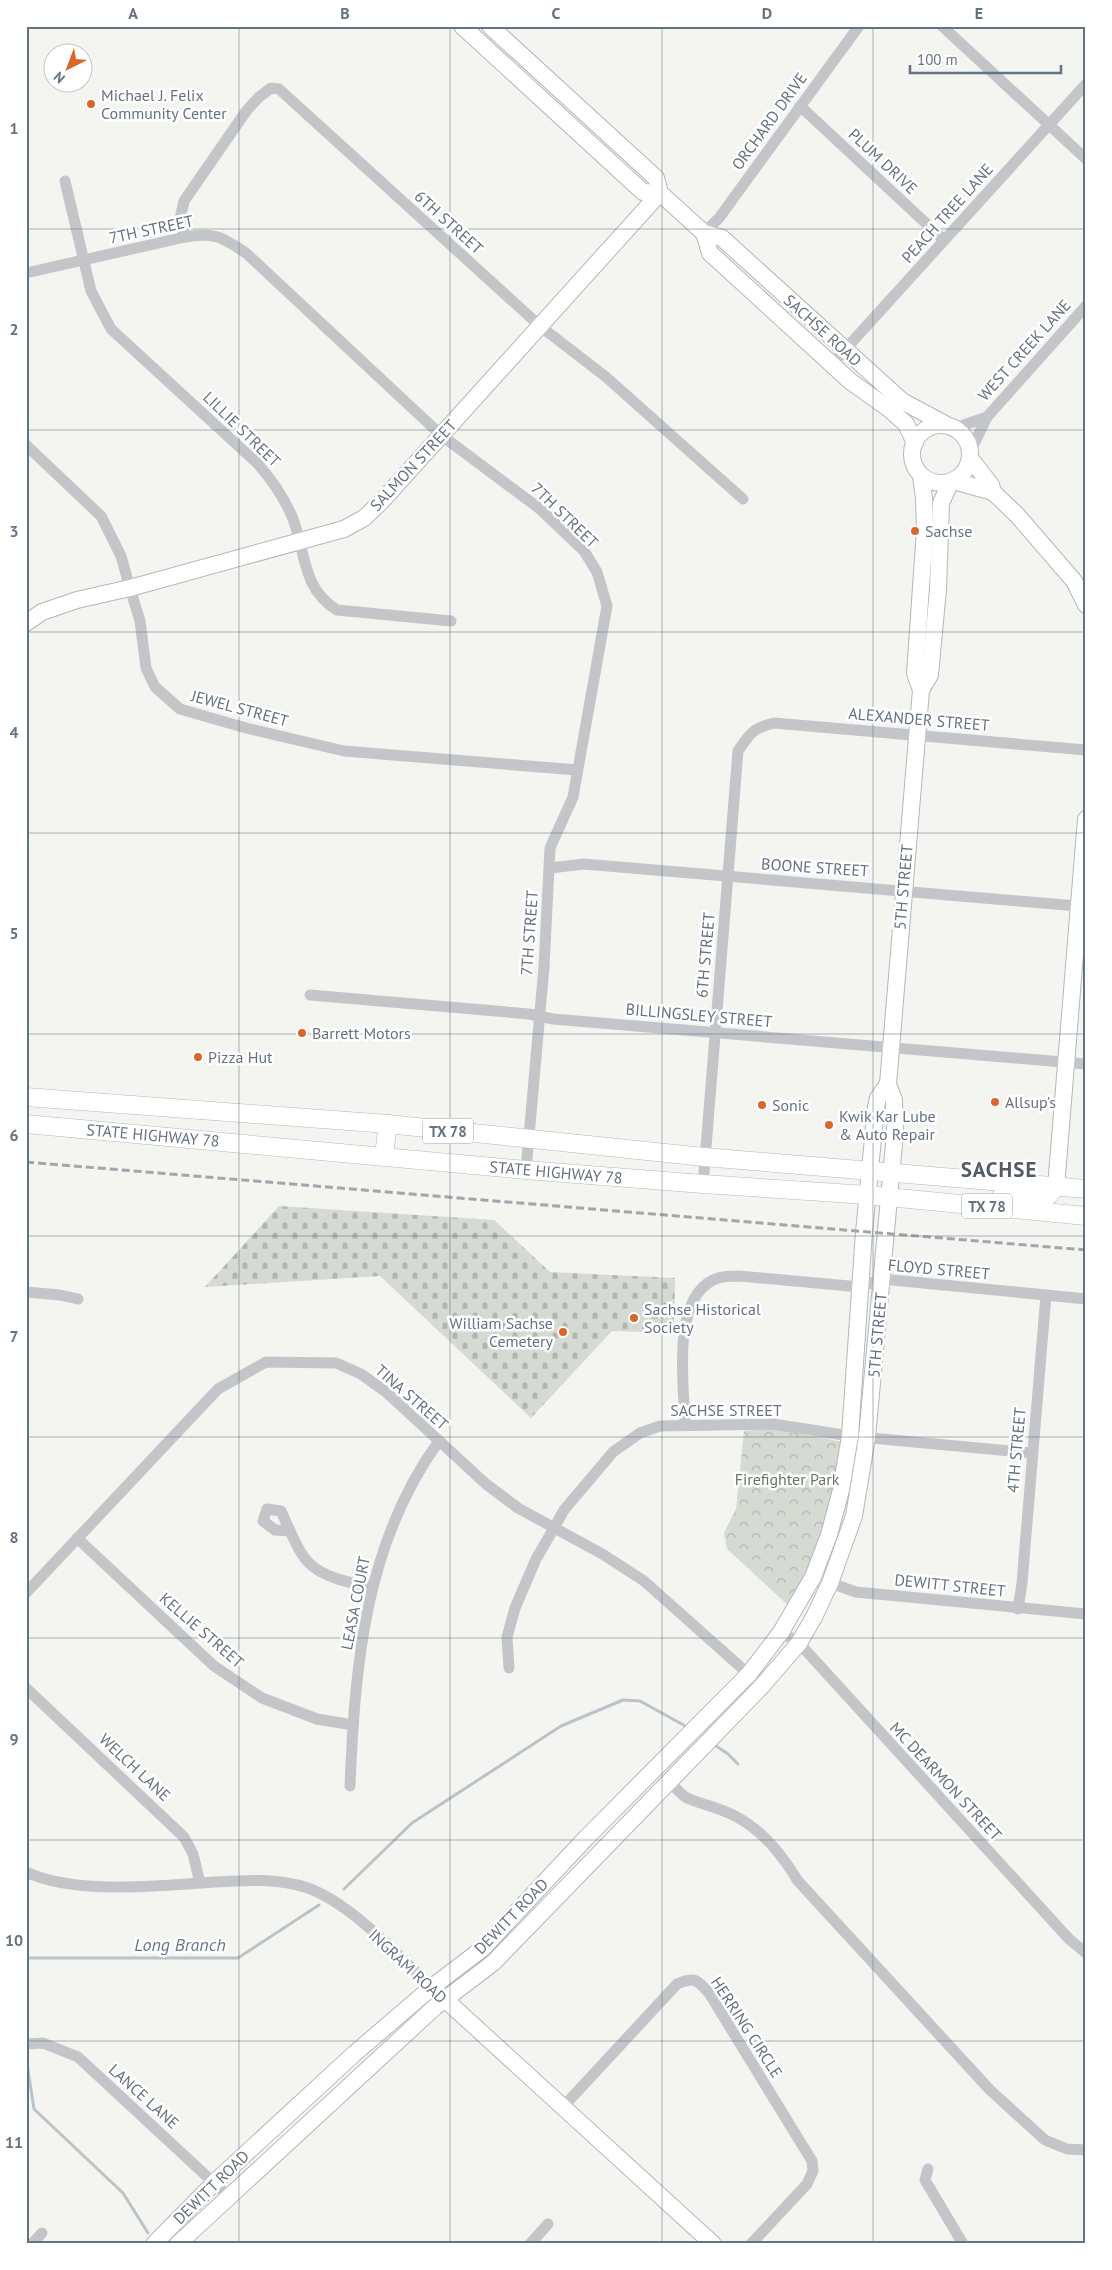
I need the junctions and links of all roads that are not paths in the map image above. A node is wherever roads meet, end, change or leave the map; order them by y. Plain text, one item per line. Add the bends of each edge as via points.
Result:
1 (462, 26) edge
2 (490, 26) edge
3 (858, 26) edge
4 (942, 26) edge
5 (1086, 84) edge
6 (800, 106) junction
7 (1048, 125) junction
8 (1086, 159) edge
9 (65, 181) dead end
10 (660, 193) junction
11 (704, 233) junction
12 (185, 237) junction
13 (944, 240) junction
14 (84, 261) junction
15 (26, 273) edge
16 (1086, 306) edge
17 (540, 326) junction
18 (845, 350) junction
19 (832, 364) junction
20 (987, 417) junction
21 (950, 426) junction
22 (441, 435) junction
23 (915, 443) junction
24 (27, 446) edge
25 (970, 455) junction
26 (921, 476) junction
27 (952, 482) junction
28 (993, 492) junction
29 (744, 499) dead end
30 (299, 542) junction
31 (130, 588) junction
32 (1086, 605) edge
33 (452, 621) dead end
34 (26, 623) edge
35 (921, 690) junction
36 (751, 732) joint
37 (916, 735) junction
38 (1086, 750) edge
39 (577, 770) junction
40 (1086, 819) edge
41 (550, 868) junction
42 (728, 876) junction
43 (902, 891) junction
44 (1077, 906) junction
45 (310, 995) dead end
46 (539, 1016) junction
47 (714, 1034) junction
48 (890, 1048) junction
49 (1066, 1063) junction
50 (1086, 1064) edge
51 (888, 1084) junction
52 (26, 1097) edge
53 (26, 1124) edge
54 (388, 1124) junction
55 (528, 1140) junction
56 (384, 1155) junction
57 (704, 1157) junction
58 (526, 1170) junction
59 (870, 1171) junction
60 (892, 1173) junction
61 (702, 1184) junction
62 (1056, 1187) junction
63 (1086, 1189) edge
64 (867, 1195) junction
65 (889, 1197) junction
66 (988, 1206) junction
67 (1086, 1216) edge
68 (882, 1279) junction
69 (860, 1287) junction
70 (26, 1292) edge
71 (1046, 1295) junction
72 (1086, 1299) edge
73 (78, 1300) dead end
74 (858, 1318) junction
75 (878, 1320) junction
76 (685, 1424) junction
77 (850, 1436) junction
78 (867, 1437) junction
79 (439, 1440) junction
80 (1032, 1453) junction
81 (554, 1528) junction
82 (290, 1531) dead end
83 (77, 1538) junction
84 (814, 1577) junction
85 (830, 1583) junction
86 (372, 1587) junction
87 (26, 1593) edge
88 (1018, 1609) junction
89 (1086, 1614) edge
90 (781, 1632) junction
91 (799, 1643) junction
92 (508, 1668) dead end
93 (749, 1674) junction
94 (762, 1686) junction
95 (26, 1688) edge
96 (353, 1725) junction
97 (656, 1767) junction
98 (670, 1782) junction
99 (350, 1786) dead end
100 (619, 1804) junction
101 (634, 1819) junction
102 (26, 1872) edge
103 (200, 1883) junction
104 (1086, 1953) edge
105 (468, 1959) junction
106 (481, 1973) junction
107 (432, 1987) junction
108 (446, 2000) junction
109 (29, 2044) edge
110 (563, 2107) junction
111 (1086, 2150) edge
112 (928, 2170) dead end
113 (214, 2182) junction
114 (228, 2196) junction
115 (548, 2224) dead end
116 (42, 2233) dead end
117 (32, 2244) edge
118 (154, 2244) edge
119 (178, 2244) edge
120 (530, 2244) edge
121 (713, 2244) edge
122 (751, 2244) edge
123 (963, 2244) edge

1 - 10 main road, SACHSE ROAD via 643,192
2 - 10 main road, SACHSE ROAD via 656,178
3 - 6 street, ORCHARD DRIVE
4 - 7 street
5 - 7 street, PEACH TREE LANE
6 - 11 street, ORCHARD DRIVE via 719,218
6 - 13 street, PLUM DRIVE
7 - 8 street
7 - 13 street, PEACH TREE LANE
9 - 14 street, LILLIE STREET
10 - 11 main road, SACHSE ROAD
10 - 17 main road, SALMON STREET
11 - 18 main road, SACHSE ROAD via 722,238
11 - 19 main road, SACHSE ROAD via 710,253
12 - 14 street, 7TH STREET
12 - 17 street, 6TH STREET via 180,219 184,200 247,110 271,88 279,89
12 - 22 street, 7TH STREET via 221,236 246,253
13 - 18 street, PEACH TREE LANE
14 - 15 street, 7TH STREET
14 - 30 street, LILLIE STREET via 91,291 111,329 274,482 293,519
16 - 20 street, WEST CREEK LANE
17 - 22 main road, SALMON STREET
17 - 29 street, 6TH STREET via 606,376
18 - 19 street, PEACH TREE LANE
18 - 21 main road, SACHSE ROAD via 902,401
19 - 23 main road, SACHSE ROAD via 906,424
20 - 21 street, WEST CREEK LANE
20 - 25 street, WEST CREEK LANE
21 - 23 main road via 927,429
21 - 25 main road via 964,434 969,442
22 - 30 main road, SALMON STREET via 364,518
22 - 39 street, 7TH STREET via 540,510 584,551 597,572 607,606
23 - 26 main road via 913,462
24 - 31 street, JEWEL STREET via 101,516 121,556
25 - 27 main road via 964,469
25 - 28 main road
26 - 27 main road via 940,484
26 - 35 main road, 5TH STREET via 924,530 915,672
27 - 28 main road
27 - 35 main road, 5TH STREET via 941,503 930,675
28 - 32 main road via 1074,581
30 - 31 main road, SALMON STREET
30 - 33 street, LILLIE STREET via 309,577 319,596 337,610
31 - 34 main road, SALMON STREET via 77,600 42,612
31 - 39 street, JEWEL STREET via 140,621 146,668 155,687 180,709 344,751
35 - 37 main road, 5TH STREET
36 - 37 street, ALEXANDER STREET via 774,723
36 - 42 street, 6TH STREET via 738,751
37 - 38 street, ALEXANDER STREET
37 - 43 main road, 5TH STREET
39 - 41 street, 7TH STREET via 573,797 550,848
40 - 44 main road
41 - 42 street, BOONE STREET via 584,864
41 - 46 street, 7TH STREET
42 - 43 street, BOONE STREET
42 - 47 street, 6TH STREET
43 - 44 street, BOONE STREET
43 - 48 main road, 5TH STREET
44 - 49 main road
45 - 46 street, BILLINGSLEY STREET
46 - 47 street, BILLINGSLEY STREET
46 - 55 street, 7TH STREET
47 - 48 street, BILLINGSLEY STREET
47 - 57 street, 6TH STREET
48 - 49 street, BILLINGSLEY STREET
48 - 51 main road, 5TH STREET
49 - 50 street, BILLINGSLEY STREET
49 - 62 main road
51 - 59 main road, 5TH STREET via 876,1107
51 - 60 main road, 5TH STREET via 894,1100
52 - 54 main road, STATE HIGHWAY 78 / TX 78
53 - 56 main road, STATE HIGHWAY 78 / TX 78
54 - 55 main road, STATE HIGHWAY 78 / TX 78
54 - 56 main road
55 - 57 main road, STATE HIGHWAY 78 / TX 78
55 - 58 street, 7TH STREET
56 - 58 main road, STATE HIGHWAY 78 / TX 78
57 - 59 main road, STATE HIGHWAY 78 / TX 78
57 - 61 street, 6TH STREET
58 - 61 main road, STATE HIGHWAY 78 / TX 78
59 - 60 main road, STATE HIGHWAY 78 / TX 78
59 - 64 main road, 5TH STREET
60 - 62 main road, STATE HIGHWAY 78 / TX 78
60 - 65 main road, 5TH STREET
61 - 64 main road, STATE HIGHWAY 78 / TX 78
62 - 63 main road, STATE HIGHWAY 78 / TX 78
62 - 66 main road via 1048,1196 998,1198
64 - 65 main road, STATE HIGHWAY 78 / TX 78
64 - 69 main road, 5TH STREET
65 - 66 main road, STATE HIGHWAY 78 / TX 78
65 - 68 main road, 5TH STREET
66 - 67 main road, STATE HIGHWAY 78 / TX 78
68 - 69 street, FLOYD STREET
68 - 71 street, FLOYD STREET
68 - 75 main road, 5TH STREET
69 - 74 main road, 5TH STREET
69 - 76 street, FLOYD STREET via 739,1276 721,1277 704,1287 693,1303 684,1330
70 - 73 street
71 - 72 street, FLOYD STREET
71 - 80 street, 4TH STREET
74 - 75 main road
74 - 77 main road, 5TH STREET
75 - 78 main road, 5TH STREET
76 - 77 street, SACHSE STREET via 773,1424
76 - 81 street, SACHSE STREET via 660,1426 640,1433 613,1452 564,1510
77 - 78 street, SACHSE STREET
77 - 84 main road, 5TH STREET via 841,1490
78 - 80 street, SACHSE STREET
78 - 85 main road, 5TH STREET via 854,1516
79 - 81 street, TINA STREET via 486,1484 518,1508
79 - 83 street, TINA STREET via 361,1374 336,1363 266,1362 218,1389
79 - 86 street, LEASA COURT via 402,1503 380,1554
80 - 88 street, 4TH STREET
81 - 92 street, SACHSE STREET via 536,1559 515,1608 507,1638
81 - 93 street, TINA STREET via 644,1581
82 - 86 street via 310,1564 347,1582
83 - 87 street, TINA STREET
83 - 96 street, KELLIE STREET via 214,1666 262,1698 317,1719
84 - 85 street, DEWITT STREET
84 - 90 main road, DEWITT ROAD
85 - 88 street, DEWITT STREET via 856,1592
85 - 91 main road, DEWITT ROAD
86 - 96 street, LEASA COURT
88 - 89 street, DEWITT STREET
90 - 91 street, MC DEARMON STREET
90 - 93 main road, DEWITT ROAD
91 - 94 main road, DEWITT ROAD
91 - 104 street, MC DEARMON STREET
93 - 94 street, TINA STREET
93 - 97 main road, DEWITT ROAD
94 - 98 main road, DEWITT ROAD
95 - 103 street, WELCH LANE via 184,1837 193,1854
96 - 99 street, LEASA COURT
97 - 98 main road
97 - 100 main road, DEWITT ROAD
98 - 101 main road, DEWITT ROAD
98 - 111 street via 685,1797 709,1804 759,1831 781,1854 798,1881 990,2090 1045,2140 1067,2148
100 - 101 main road
100 - 105 main road, DEWITT ROAD via 504,1926
101 - 106 main road, DEWITT ROAD
102 - 103 street, INGRAM ROAD via 50,1882 81,1886
103 - 107 street, INGRAM ROAD via 287,1883 328,1897 348,1910
105 - 106 main road
105 - 107 main road, DEWITT ROAD
106 - 108 main road, DEWITT ROAD
107 - 108 main road, INGRAM ROAD
107 - 113 main road, DEWITT ROAD
108 - 110 main road, INGRAM ROAD
108 - 114 main road, DEWITT ROAD
109 - 113 street, LANCE LANE via 43,2043 78,2057
110 - 121 main road, INGRAM ROAD
110 - 122 street, HERRING CIRCLE via 677,1984 688,1979 697,1980 709,1993 812,2161 813,2171 807,2184
112 - 123 street via 925,2180
113 - 114 street, LANCE LANE
113 - 118 main road, DEWITT ROAD
114 - 119 main road, DEWITT ROAD
115 - 120 street
116 - 117 street

